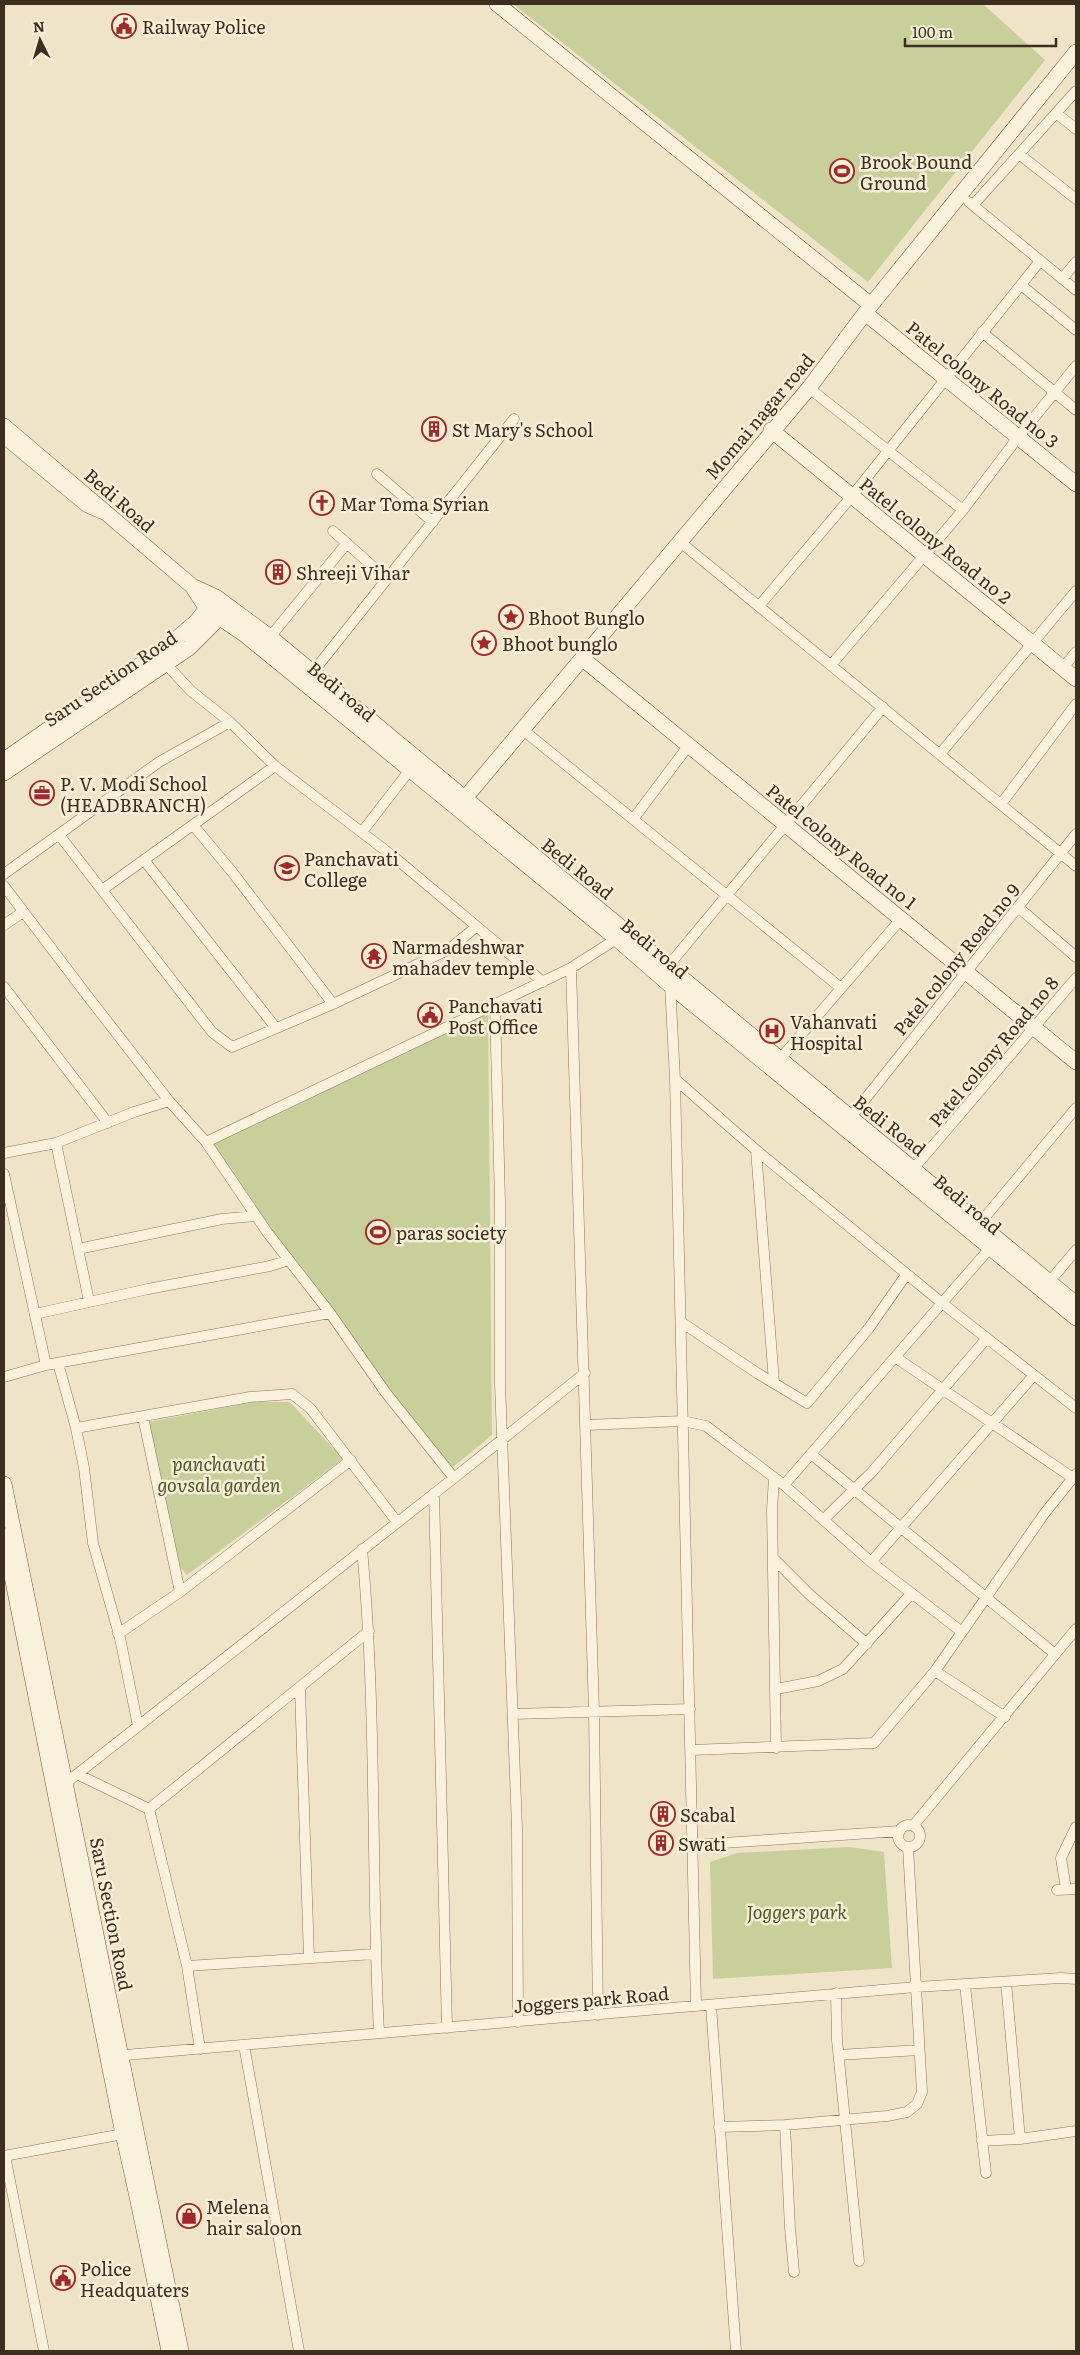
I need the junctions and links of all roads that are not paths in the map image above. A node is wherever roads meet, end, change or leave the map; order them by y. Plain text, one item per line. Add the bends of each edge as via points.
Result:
1 (497, 4) edge
2 (510, 4) edge
3 (1076, 52) edge
4 (1076, 91) edge
5 (1056, 113) junction
6 (1076, 129) edge
7 (1019, 154) junction
8 (961, 195) junction
9 (1076, 199) edge
10 (973, 205) junction
11 (1040, 261) junction
12 (1076, 262) edge
13 (1062, 279) junction
14 (1021, 285) junction
15 (1076, 290) edge
16 (871, 305) junction
17 (1076, 330) edge
18 (982, 332) junction
19 (1076, 366) edge
20 (945, 378) junction
21 (809, 388) junction
22 (1054, 392) junction
23 (1076, 410) edge
24 (514, 419) dead end
25 (4, 426) edge
26 (771, 430) junction
27 (1019, 436) junction
28 (4, 440) edge
29 (888, 449) junction
30 (376, 474) dead end
31 (1076, 484) edge
32 (852, 496) junction
33 (963, 510) junction
34 (114, 519) junction
35 (433, 522) junction
36 (333, 531) dead end
37 (679, 541) junction
38 (347, 543) junction
39 (924, 556) junction
40 (387, 579) junction
41 (1076, 591) edge
42 (211, 603) junction
43 (759, 606) junction
44 (225, 613) junction
45 (270, 637) junction
46 (1032, 643) junction
47 (1076, 652) edge
48 (583, 659) junction
49 (165, 664) junction
50 (831, 665) junction
51 (1063, 668) junction
52 (312, 672) junction
53 (1076, 679) edge
54 (1076, 704) edge
55 (883, 707) junction
56 (230, 722) junction
57 (523, 730) junction
58 (689, 745) junction
59 (940, 754) junction
60 (4, 760) edge
61 (275, 766) junction
62 (409, 771) junction
63 (4, 773) edge
64 (464, 798) junction
65 (1001, 804) junction
66 (634, 818) junction
67 (193, 825) junction
68 (787, 825) junction
69 (362, 832) junction
70 (1076, 834) edge
71 (60, 836) junction
72 (1061, 853) junction
73 (144, 860) junction
74 (1076, 866) edge
75 (4, 874) edge
76 (4, 886) edge
77 (102, 890) junction
78 (728, 895) junction
79 (1018, 907) junction
80 (23, 912) junction
81 (901, 919) junction
82 (4, 925) edge
83 (476, 928) junction
84 (622, 935) junction
85 (1076, 956) edge
86 (669, 965) junction
87 (571, 968) junction
88 (967, 972) junction
89 (1076, 978) edge
90 (543, 982) junction
91 (671, 986) junction
92 (4, 987) edge
93 (841, 988) junction
94 (333, 1004) junction
95 (495, 1006) junction
96 (276, 1028) junction
97 (1035, 1028) junction
98 (780, 1059) junction
99 (1076, 1062) edge
100 (676, 1079) junction
101 (169, 1101) junction
102 (1076, 1108) edge
103 (846, 1122) junction
104 (108, 1123) junction
105 (206, 1142) junction
106 (56, 1143) junction
107 (756, 1150) junction
108 (4, 1153) edge
109 (914, 1168) junction
110 (4, 1174) edge
111 (256, 1216) junction
112 (980, 1223) junction
113 (990, 1248) junction
114 (78, 1250) junction
115 (1076, 1250) edge
116 (289, 1260) junction
117 (906, 1275) junction
118 (1050, 1281) junction
119 (89, 1301) junction
120 (942, 1303) junction
121 (1076, 1304) edge
122 (330, 1313) junction
123 (35, 1314) junction
124 (1076, 1318) edge
125 (681, 1322) junction
126 (987, 1338) junction
127 (896, 1357) junction
128 (58, 1363) junction
129 (46, 1365) junction
130 (584, 1372) junction
131 (1034, 1375) junction
132 (4, 1377) edge
133 (774, 1382) junction
134 (944, 1389) junction
135 (1076, 1408) edge
136 (143, 1417) junction
137 (684, 1421) junction
138 (993, 1422) junction
139 (586, 1425) junction
140 (76, 1428) junction
141 (502, 1440) junction
142 (811, 1454) junction
143 (351, 1460) junction
144 (1075, 1476) edge
145 (454, 1478) junction
146 (774, 1478) junction
147 (4, 1484) edge
148 (784, 1486) junction
149 (854, 1490) junction
150 (434, 1493) junction
151 (824, 1519) junction
152 (397, 1522) junction
153 (900, 1528) junction
154 (4, 1536) edge
155 (362, 1549) junction
156 (773, 1558) junction
157 (871, 1562) junction
158 (180, 1592) junction
159 (911, 1594) junction
160 (986, 1599) junction
161 (1076, 1629) edge
162 (369, 1631) junction
163 (962, 1632) junction
164 (118, 1634) junction
165 (867, 1644) junction
166 (1055, 1654) junction
167 (935, 1671) junction
168 (300, 1689) junction
169 (776, 1689) junction
170 (690, 1709) junction
171 (594, 1712) junction
172 (514, 1714) junction
173 (1005, 1716) junction
174 (138, 1726) junction
175 (776, 1748) junction
176 (691, 1750) junction
177 (66, 1783) junction
178 (149, 1809) junction
179 (913, 1826) junction
180 (1076, 1827) edge
181 (900, 1831) junction
182 (694, 1845) junction
183 (908, 1847) junction
184 (1066, 1889) edge
185 (375, 1954) junction
186 (308, 1958) junction
187 (187, 1966) junction
188 (1076, 1979) edge
189 (1006, 1982) junction
190 (965, 1985) junction
191 (916, 1987) junction
192 (836, 1994) junction
193 (711, 2005) junction
194 (696, 2006) junction
195 (598, 2015) junction
196 (518, 2022) junction
197 (448, 2028) junction
198 (379, 2034) junction
199 (244, 2045) junction
200 (200, 2049) junction
201 (919, 2050) junction
202 (839, 2055) junction
203 (114, 2056) junction
204 (846, 2120) junction
205 (785, 2125) junction
206 (718, 2127) junction
207 (1076, 2131) edge
208 (123, 2134) junction
209 (1020, 2139) junction
210 (982, 2141) junction
211 (4, 2156) edge
212 (986, 2173) dead end
213 (859, 2261) dead end
214 (794, 2272) dead end
215 (44, 2351) edge
216 (169, 2351) edge
217 (181, 2351) edge
218 (299, 2351) edge
219 (736, 2351) edge

1 - 16 street
2 - 16 street
3 - 8 street, Momai nagar road
4 - 5 street
5 - 6 street
5 - 7 street
7 - 9 street
7 - 10 street
8 - 10 street
8 - 16 street, Momai nagar road
10 - 11 street
11 - 13 street
11 - 14 street
12 - 13 street
13 - 15 street
14 - 17 street
14 - 18 street
16 - 20 street, Patel colony Road no 3
16 - 21 street, Momai nagar road
18 - 20 street
18 - 22 street
19 - 22 street
20 - 27 street, Patel colony Road no 3
20 - 29 street
21 - 26 street, Momai nagar road
21 - 29 street
22 - 23 street
22 - 27 street
24 - 35 street
25 - 34 street, Bedi Road
26 - 32 street, Patel colony Road no 2
26 - 37 street, Momai nagar road
27 - 31 street, Patel colony Road no 3
27 - 33 street
28 - 34 street via 86,507
29 - 32 street
29 - 33 street
30 - 35 street
32 - 39 street, Patel colony Road no 2
32 - 43 street
33 - 39 street
34 - 42 street, Bedi Road
35 - 40 street
36 - 38 street
37 - 43 street
37 - 48 street, Momai nagar road
38 - 40 street
38 - 45 street
39 - 46 street, Patel colony Road no 2
39 - 50 street
40 - 52 street
41 - 46 street
42 - 44 street, Bedi Road
42 - 60 street, Saru Section Road via 186,633
43 - 50 street
44 - 45 street, Bedi Road
44 - 49 street, Saru Section Road via 189,648
44 - 62 street, Bedi road via 244,634
45 - 52 street, Bedi Road
46 - 51 street, Patel colony Road no 2
46 - 59 street
47 - 51 street
48 - 57 street, Momai nagar road
48 - 58 street, Patel colony Road no 1
49 - 56 street via 191,691
49 - 63 street, Saru Section Road
50 - 55 street
51 - 53 street, Patel colony Road no 2
52 - 64 street, Bedi Road
54 - 65 street
55 - 59 street
55 - 68 street
56 - 61 street
56 - 71 street via 159,762
57 - 64 street, Momai nagar road
57 - 66 street
58 - 66 street
58 - 68 street, Patel colony Road no 1
59 - 65 street
61 - 67 street
61 - 69 street
62 - 69 street
62 - 84 street, Bedi road
64 - 84 street, Bedi Road
65 - 72 street
66 - 78 street
67 - 73 street
67 - 94 street
68 - 78 street
68 - 81 street, Patel colony Road no 1
69 - 83 street
70 - 72 street, Patel colony Road no 9
71 - 75 street
71 - 77 street
72 - 74 street
72 - 79 street, Patel colony Road no 9
73 - 77 street
73 - 96 street
76 - 80 street
77 - 96 street via 212,1032 232,1047
78 - 86 street
78 - 93 street
79 - 85 street
79 - 88 street, Patel colony Road no 9
80 - 82 street
80 - 101 street
81 - 88 street, Patel colony Road no 1
81 - 93 street
83 - 90 street
83 - 94 street via 448,950
84 - 86 street, Bedi Road
84 - 87 street
84 - 91 street, Bedi road
86 - 91 street
86 - 98 street, Bedi Road
87 - 90 street
87 - 130 street
88 - 97 street, Patel colony Road no 1
88 - 103 street, Patel colony Road no 9
89 - 97 street, Patel colony Road no 8
90 - 95 street
91 - 100 street
91 - 103 street, Bedi road
92 - 104 street
93 - 98 street
94 - 96 street
95 - 105 street
95 - 141 street
97 - 99 street, Patel colony Road no 1
97 - 109 street, Patel colony Road no 8
98 - 103 street, Bedi Road
100 - 107 street
100 - 125 street
101 - 104 street
101 - 105 street
102 - 112 street
103 - 109 street, Bedi Road
103 - 113 street, Bedi road
104 - 106 street
105 - 111 street
106 - 108 street
106 - 114 street
107 - 117 street
107 - 133 street
109 - 112 street, Bedi Road
110 - 123 street
111 - 114 street via 222,1219
111 - 116 street
112 - 118 street, Bedi Road
113 - 120 street
113 - 124 street, Bedi road
114 - 119 street
115 - 118 street
116 - 119 street
116 - 122 street
117 - 120 street
117 - 133 street via 869,1328 807,1403
118 - 121 street, Bedi Road
119 - 123 street
120 - 126 street
120 - 127 street
122 - 128 street
122 - 145 street via 386,1393
123 - 129 street
125 - 133 street
125 - 137 street
126 - 131 street
126 - 134 street
127 - 134 street
127 - 142 street
128 - 129 street
128 - 140 street
129 - 132 street
130 - 139 street
130 - 141 street
131 - 135 street
131 - 138 street
134 - 138 street
134 - 149 street
136 - 140 street
136 - 143 street via 250,1397 292,1394 310,1408
136 - 158 street
137 - 139 street
137 - 146 street via 706,1426
137 - 170 street
138 - 144 street
138 - 153 street
139 - 171 street
140 - 164 street via 93,1543
141 - 145 street
141 - 172 street
142 - 148 street
142 - 149 street
143 - 152 street
143 - 158 street
144 - 160 street via 1044,1514
145 - 150 street
146 - 148 street
146 - 156 street
147 - 177 street, Saru Section Road
148 - 151 street
149 - 151 street
149 - 153 street
150 - 152 street
150 - 197 street
151 - 157 street
152 - 155 street
153 - 157 street
153 - 160 street
154 - 177 street, Saru Section Road
155 - 162 street
155 - 174 street
156 - 165 street
156 - 169 street
157 - 159 street
158 - 164 street
159 - 163 street
159 - 165 street
160 - 163 street
160 - 166 street
161 - 166 street
162 - 168 street
162 - 185 street
163 - 167 street
164 - 174 street
165 - 169 street via 843,1669 828,1678
166 - 173 street
167 - 173 street
167 - 175 street via 874,1743
168 - 178 street
168 - 186 street
169 - 175 street
170 - 171 street
170 - 176 street
171 - 172 street
171 - 195 street
172 - 196 street
173 - 179 street
174 - 177 street
175 - 176 street
176 - 182 street
177 - 178 street
177 - 203 street, Saru Section Road
178 - 187 street
179 - 181 street via 905,1826
179 - 183 street via 918,1830 919,1840 915,1846
180 - 184 street via 1061,1858
181 - 182 street
181 - 183 street via 900,1842
182 - 194 street
183 - 191 street
185 - 186 street
185 - 198 street
186 - 187 street
187 - 200 street
188 - 189 street, Joggers park Road
189 - 190 street, Joggers park Road
189 - 209 street
190 - 191 street, Joggers park Road
190 - 210 street
191 - 192 street, Joggers park Road
191 - 201 street
192 - 193 street, Joggers park Road
192 - 202 street
193 - 194 street, Joggers park Road
193 - 206 street
194 - 195 street, Joggers park Road
195 - 196 street, Joggers park Road
196 - 197 street, Joggers park Road
197 - 198 street, Joggers park Road
198 - 199 street, Joggers park Road
199 - 200 street, Joggers park Road
199 - 218 street
200 - 203 street, Joggers park Road
201 - 202 street
201 - 204 street via 922,2092 917,2104 907,2112
202 - 204 street
203 - 208 street, Saru Section Road
203 - 217 street, Saru Section Road
204 - 205 street
204 - 213 street
205 - 206 street
205 - 214 street
206 - 219 street via 729,2228
207 - 209 street
208 - 211 street
208 - 216 street, Saru Section Road
209 - 210 street
210 - 212 street
211 - 215 street

